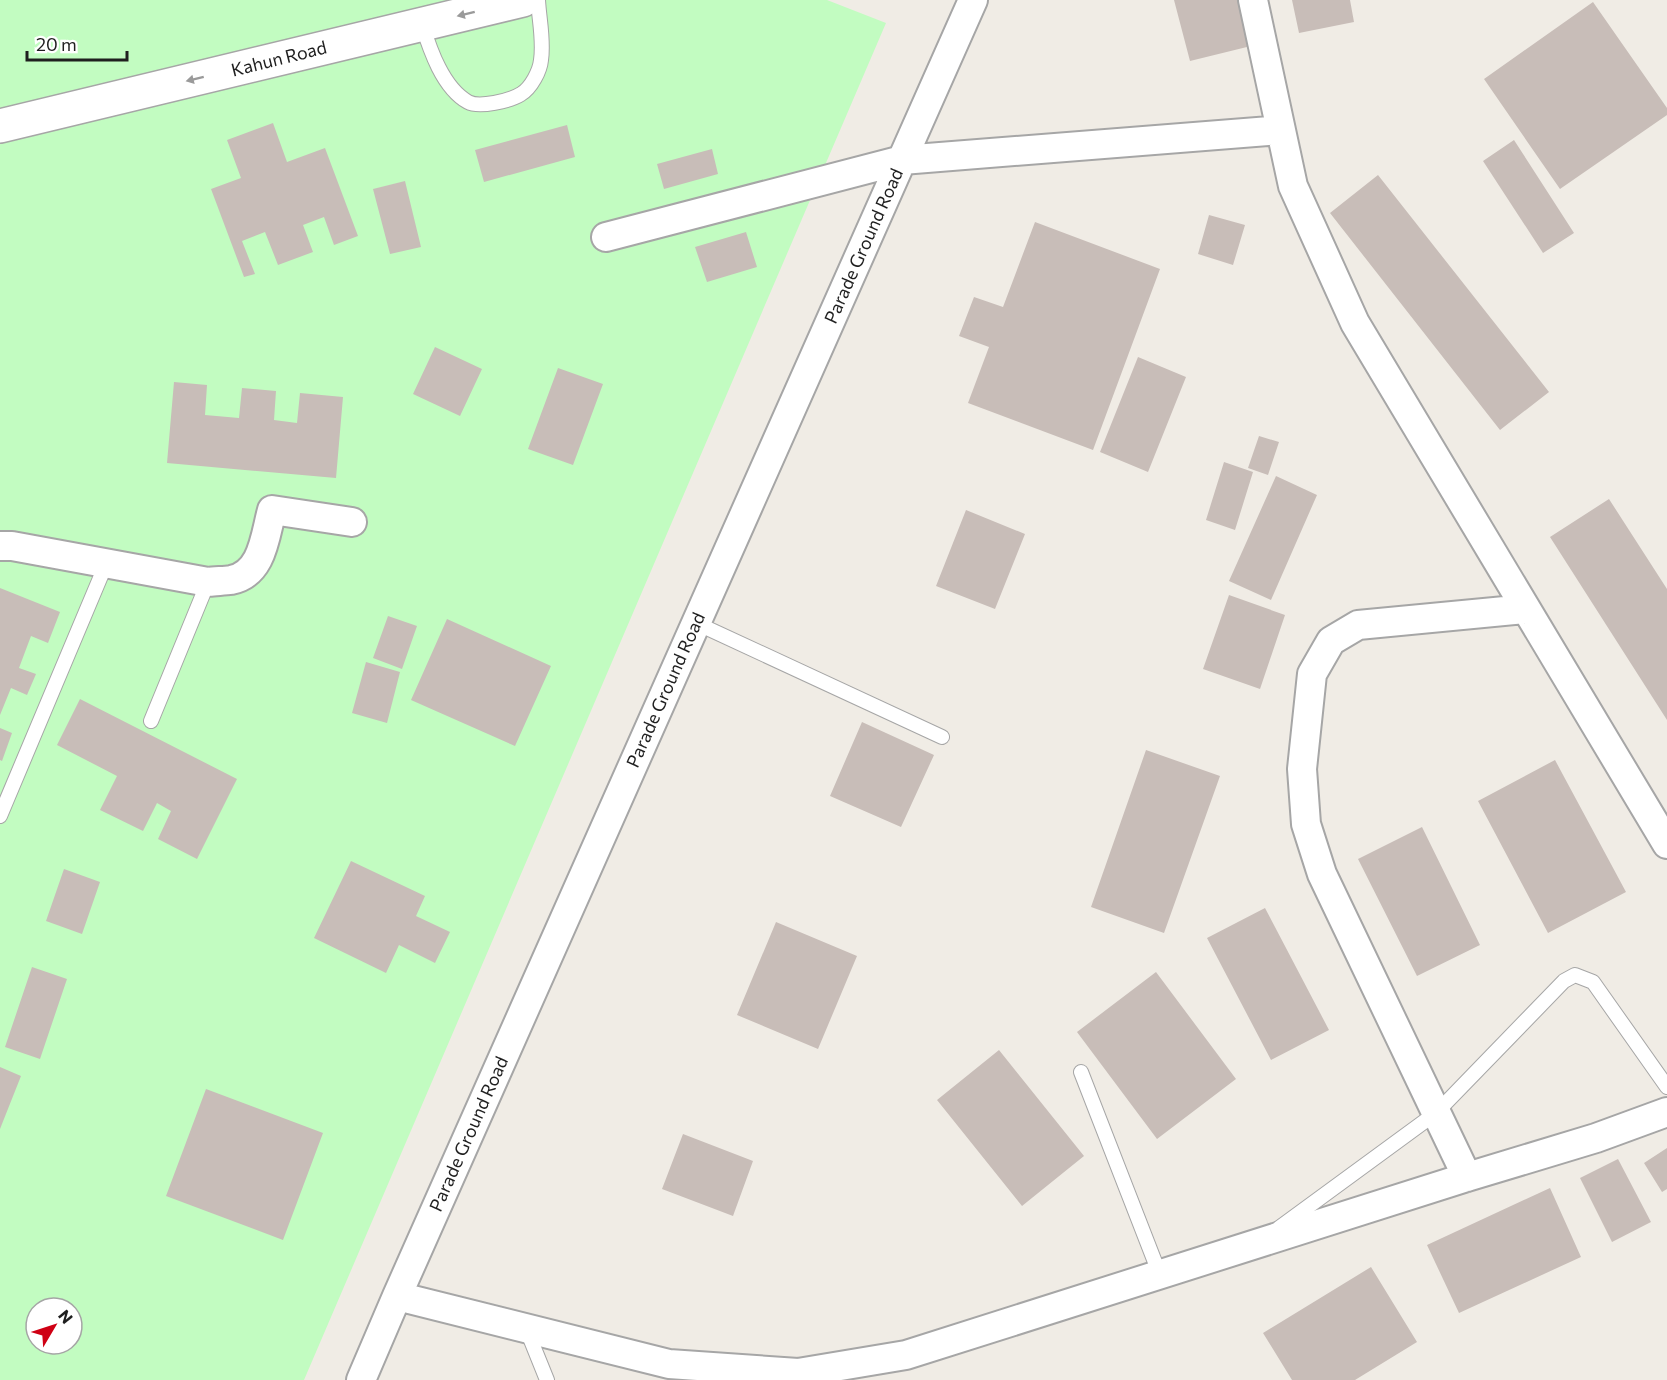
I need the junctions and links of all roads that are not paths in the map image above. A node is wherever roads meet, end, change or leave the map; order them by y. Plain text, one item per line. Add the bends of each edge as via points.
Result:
1 (523, 0) edge
2 (538, 0) edge
3 (973, 0) edge
4 (1253, 0) edge
5 (422, 24) junction
6 (0, 126) edge
7 (1281, 130) junction
8 (902, 160) junction
9 (606, 237) dead end
10 (352, 522) dead end
11 (0, 546) edge
12 (106, 564) junction
13 (208, 582) junction
14 (1526, 609) junction
15 (696, 623) junction
16 (151, 721) dead end
17 (942, 737) dead end
18 (0, 816) edge
19 (1667, 844) edge
20 (1081, 1072) dead end
21 (1667, 1087) edge
22 (1667, 1112) edge
23 (1436, 1113) junction
24 (1467, 1177) junction
25 (1259, 1244) junction
26 (1160, 1275) junction
27 (397, 1296) junction
28 (526, 1328) junction
29 (361, 1380) edge
30 (547, 1380) edge

1 -> 5 street, Kahun Road
2 - 5 lane via 541,61 535,78 522,94 480,106 468,103 441,72
3 - 8 street, Parade Ground Road
4 - 7 street
5 -> 6 street, Kahun Road
7 - 8 street
7 - 14 street via 1293,186 1355,323
8 - 9 street
8 - 15 street, Parade Ground Road
10 - 13 street via 272,510 259,560 250,571 234,580
11 - 12 street
12 - 13 street
12 - 18 lane
13 - 16 lane
14 - 19 street
14 - 23 street via 1358,625 1331,641 1312,674 1302,769 1306,824 1322,874
15 - 17 lane
15 - 27 street, Parade Ground Road
20 - 26 lane
21 - 23 lane via 1593,982 1575,975 1564,981
22 - 24 street
23 - 24 street
23 - 25 lane
24 - 25 street
25 - 26 street
26 - 28 street via 906,1356 798,1373 669,1364
27 - 28 street
27 - 29 street, Parade Ground Road
28 - 30 lane

